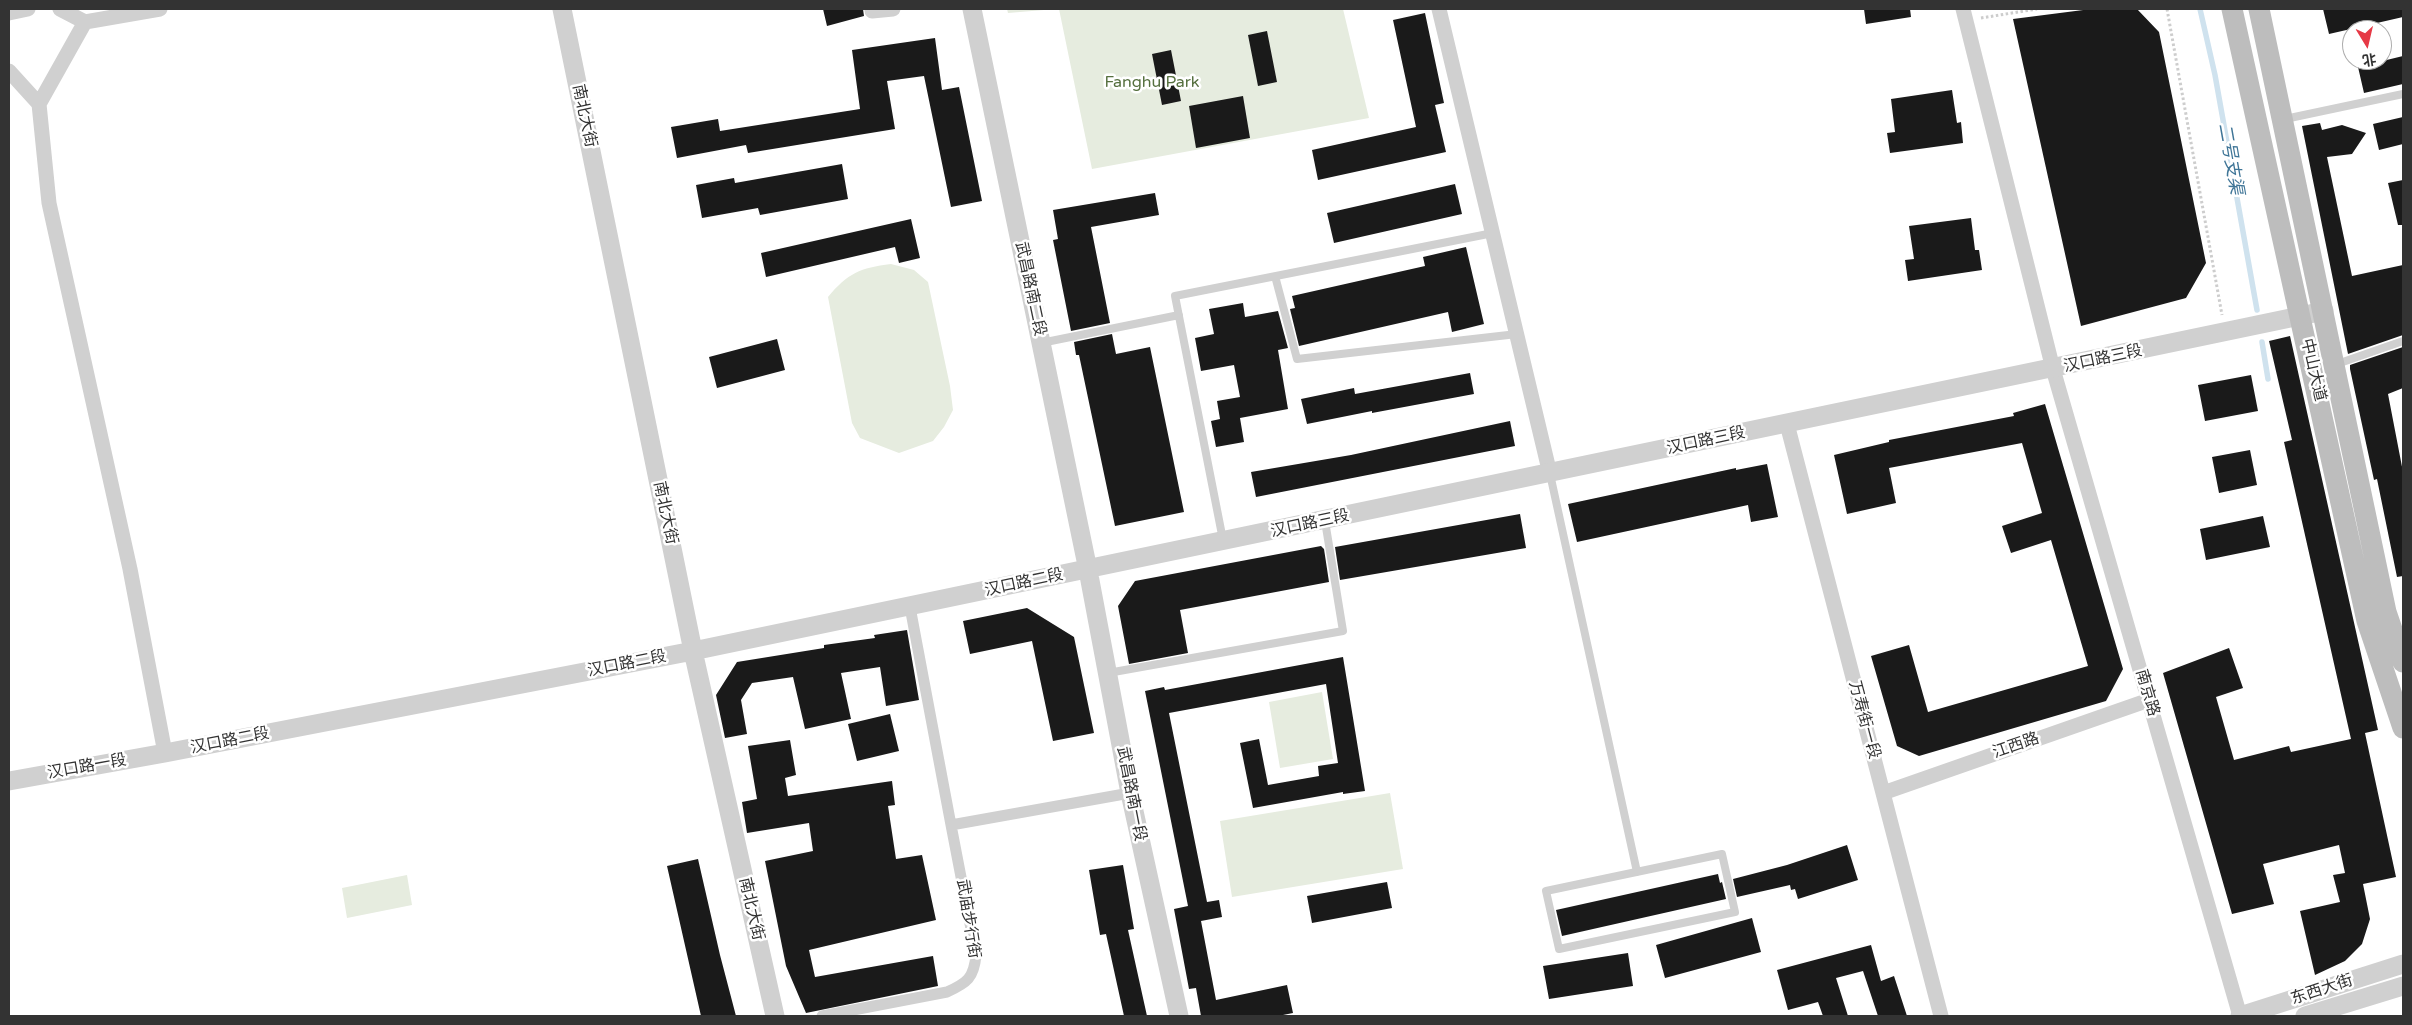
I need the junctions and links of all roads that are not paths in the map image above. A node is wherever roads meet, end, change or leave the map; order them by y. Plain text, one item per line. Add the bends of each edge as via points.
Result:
1 (28, 9) edge
2 (60, 9) edge
3 (160, 9) edge
4 (562, 9) edge
5 (872, 9) edge
6 (893, 9) edge
7 (972, 9) edge
8 (1440, 9) edge
9 (2232, 9) edge
10 (2259, 9) edge
11 (9, 13) edge
12 (1965, 15) edge
13 (85, 22) junction
14 (9, 71) edge
15 (2403, 94) edge
16 (39, 104) junction
17 (2283, 120) junction
18 (1493, 233) junction
19 (1275, 276) junction
20 (2324, 311) junction
21 (1179, 315) junction
22 (2301, 318) junction
23 (1516, 334) junction
24 (2403, 341) edge
25 (1041, 343) junction
26 (2335, 365) junction
27 (2053, 369) junction
28 (1788, 424) junction
29 (1550, 474) junction
30 (1324, 521) junction
31 (1224, 542) junction
32 (1088, 570) junction
33 (910, 607) junction
34 (693, 651) junction
35 (2403, 662) edge
36 (1108, 673) junction
37 (2149, 700) junction
38 (2403, 728) edge
39 (165, 753) junction
40 (9, 781) edge
41 (1883, 792) junction
42 (1130, 793) junction
43 (951, 825) junction
44 (1637, 872) junction
45 (2403, 952) edge
46 (2396, 966) edge
47 (2399, 991) edge
48 (775, 1016) edge
49 (822, 1016) edge
50 (1178, 1016) edge
51 (1941, 1016) edge
52 (2240, 1016) edge
53 (2305, 1016) edge

1 - 11 street
2 - 13 street
3 - 13 street
4 - 34 street, 南北大街
5 - 6 street
7 - 25 street, 武昌路南二段
8 - 18 street
9 - 22 main road, 中山大道
10 - 17 main road, 中山大道
12 - 27 street, 南京路
13 - 16 street
14 - 16 street
15 - 17 lane
16 - 39 street via 49,202 130,568
17 - 20 main road, 中山大道
18 - 19 lane
18 - 23 street
19 - 21 lane via 1175,296
19 - 23 lane via 1297,360
20 - 22 street, 汉口路三段
20 - 26 main road, 中山大道
21 - 25 lane
21 - 31 lane
22 - 27 street, 汉口路三段
22 - 38 main road, 中山大道 via 2367,621
23 - 29 street
24 - 26 lane
25 - 32 street, 武昌路南二段
26 - 35 main road, 中山大道 via 2386,612
27 - 28 street, 汉口路三段
27 - 37 street, 南京路
28 - 29 street, 汉口路三段
28 - 41 street, 万寿街一段
29 - 30 street, 汉口路三段
29 - 44 lane
30 - 31 street, 汉口路三段
30 - 36 lane via 1343,631
31 - 32 street, 汉口路三段
32 - 33 street, 汉口路二段
32 - 36 street, 武昌路南一段
33 - 34 street, 汉口路二段
33 - 43 street, 武庙步行街
34 - 39 street, 汉口路二段
34 - 48 street, 南北大街
36 - 42 street, 武昌路南一段
37 - 41 street, 江西路
37 - 52 street, 南京路
39 - 40 street, 汉口路一段
41 - 51 street, 万寿街一段
42 - 43 street
42 - 50 street, 武昌路南一段
43 - 49 street, 武庙步行街 via 976,955 974,971 964,984 947,992
44 - 44 lane via 1722,854 1735,912 1559,949 1546,891
45 - 46 street
46 - 52 street, 东西大街
47 - 53 street, 东西大街

